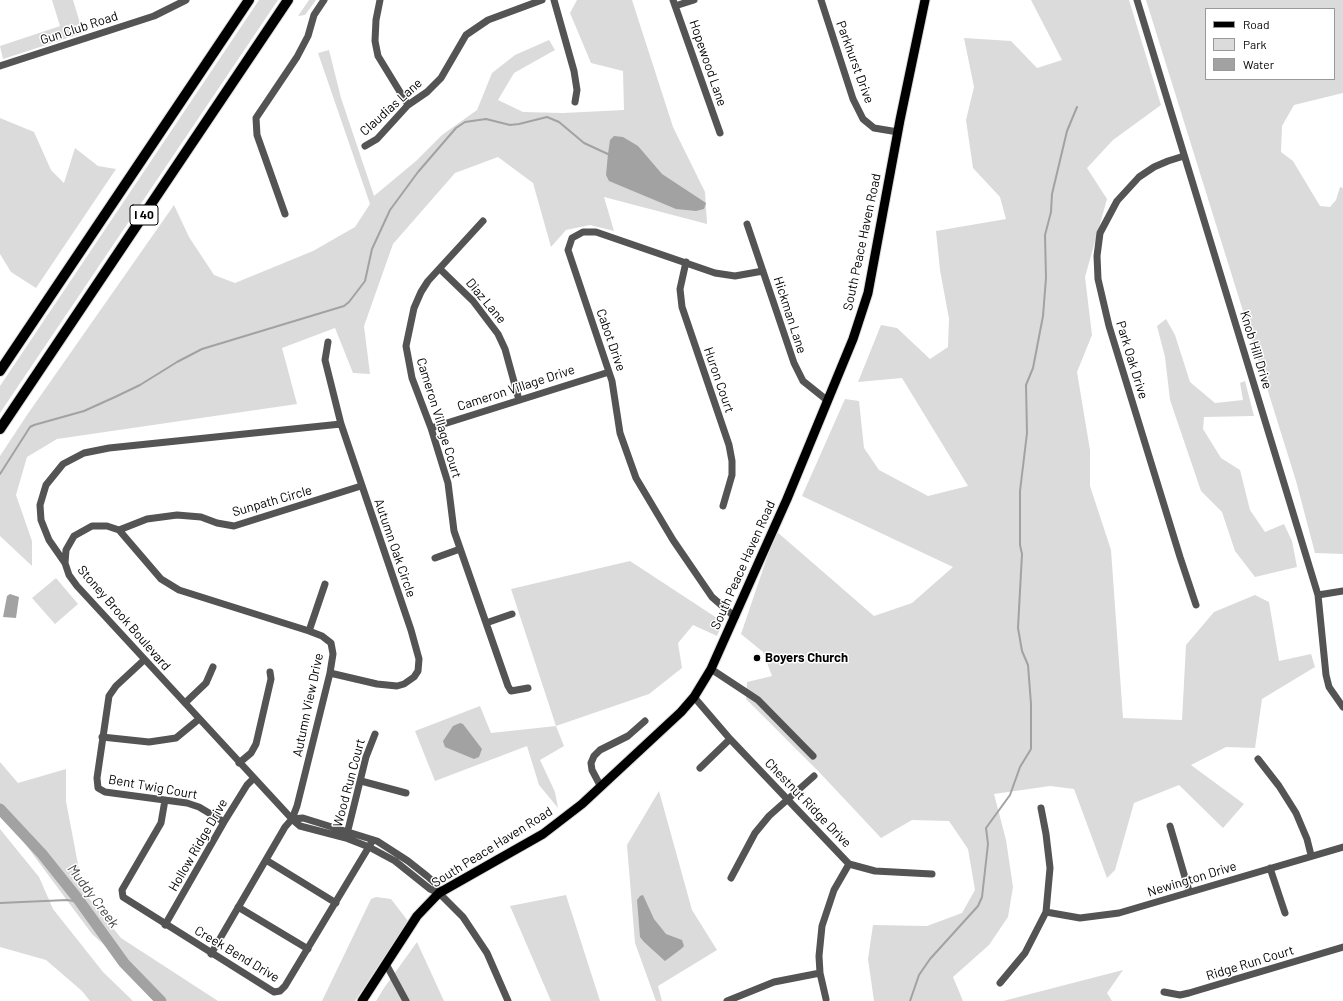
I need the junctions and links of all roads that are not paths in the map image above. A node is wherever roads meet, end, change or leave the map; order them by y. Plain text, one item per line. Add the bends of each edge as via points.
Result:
1 (186, 0) edge
2 (249, 0) edge
3 (288, 0) edge
4 (324, 0) edge
5 (380, 0) edge
6 (542, 0) edge
7 (554, 0) edge
8 (558, 0) edge
9 (694, 0) edge
10 (820, 0) edge
11 (925, 0) edge
12 (1137, 0) edge
13 (674, 3) edge
14 (556, 8) junction
15 (0, 66) edge
16 (575, 102) dead end
17 (408, 105) junction
18 (898, 132) junction
19 (720, 133) dead end
20 (365, 146) dead end
21 (1184, 156) junction
22 (285, 214) dead end
23 (483, 221) dead end
24 (747, 224) dead end
25 (686, 262) junction
26 (440, 270) junction
27 (763, 271) junction
28 (328, 342) dead end
29 (0, 371) edge
30 (609, 372) junction
31 (520, 400) junction
32 (828, 401) junction
33 (341, 424) junction
34 (431, 428) junction
35 (0, 430) edge
36 (361, 486) junction
37 (723, 506) dead end
38 (119, 530) junction
39 (460, 549) junction
40 (436, 558) dead end
41 (65, 563) junction
42 (325, 584) dead end
43 (1343, 591) edge
44 (1318, 595) junction
45 (1196, 605) dead end
46 (512, 614) dead end
47 (735, 617) junction
48 (486, 623) junction
49 (309, 630) junction
50 (144, 660) junction
51 (213, 667) dead end
52 (711, 669) junction
53 (270, 672) dead end
54 (330, 674) junction
55 (528, 688) dead end
56 (694, 697) junction
57 (185, 704) junction
58 (1343, 707) edge
59 (199, 719) junction
60 (645, 721) dead end
61 (375, 734) dead end
62 (102, 737) junction
63 (730, 739) junction
64 (813, 756) dead end
65 (1258, 759) dead end
66 (239, 763) junction
67 (700, 768) dead end
68 (814, 776) dead end
69 (254, 779) junction
70 (361, 781) junction
71 (601, 787) junction
72 (406, 793) dead end
73 (787, 799) junction
74 (165, 800) junction
75 (1041, 808) dead end
76 (292, 819) junction
77 (224, 822) junction
78 (1170, 826) dead end
79 (347, 835) junction
80 (373, 840) junction
81 (369, 847) junction
82 (1343, 847) edge
83 (1312, 855) junction
84 (266, 860) junction
85 (849, 864) junction
86 (1270, 868) junction
87 (932, 874) dead end
88 (731, 878) dead end
89 (1189, 891) junction
90 (439, 893) junction
91 (336, 903) junction
92 (238, 907) junction
93 (1046, 912) junction
94 (1285, 913) dead end
95 (165, 925) junction
96 (1343, 947) edge
97 (308, 949) junction
98 (211, 954) junction
99 (386, 964) junction
100 (820, 973) junction
101 (1000, 983) dead end
102 (1164, 992) dead end
103 (826, 1000) dead end
104 (362, 1001) edge
105 (406, 1001) edge
106 (508, 1001) edge
107 (727, 1001) edge

1 - 15 street, Gun Club Road via 154,16
2 - 29 highway, I 40
3 - 35 highway, I 40
4 - 22 street via 314,15 308,36 297,57 256,118 258,135
5 - 17 street via 375,41 378,56
6 - 17 street, Claudias Lane via 476,27 466,35 441,78
7 - 14 street
8 - 14 street
9 - 13 street
10 - 18 street, Parkhurst Drive via 853,99 863,119 874,128
11 - 18 main road, South Peace Haven Road
12 - 21 street, Knob Hill Drive
13 - 19 street, Hopewood Lane
14 - 16 street via 574,71
17 - 20 street, Claudias Lane via 377,139
18 - 32 main road, South Peace Haven Road via 868,293
21 - 44 street, Knob Hill Drive
21 - 45 street, Park Oak Drive via 1154,167 1139,178 1117,201 1100,233 1097,256 1098,279 1109,326
23 - 26 street, Cameron Village Court
24 - 27 street, Hickman Lane
25 - 27 street, Cabot Drive via 725,275 745,275
25 - 30 street, Cabot Drive via 596,232 583,232 572,238 568,250
25 - 37 street, Huron Court via 680,289 682,307 732,460 732,475
26 - 31 street, Diaz Lane via 474,301 498,334
26 - 34 street, Cameron Village Court via 428,282 414,308 406,346 412,378
27 - 32 street, Hickman Lane via 794,363 803,381
28 - 33 street, Autumn Oak Circle via 325,360
30 - 31 street, Cameron Village Drive
30 - 47 street, Cabot Drive via 620,433 636,478 673,540 712,597
31 - 34 street, Cameron Village Drive
32 - 47 main road, South Peace Haven Road
33 - 36 street, Autumn Oak Circle
33 - 41 street, Stoney Brook Boulevard via 92,450 74,457 56,472 46,486 40,506 43,528
34 - 39 street, Cameron Village Court via 448,482 451,515
36 - 38 street, Sunpath Circle via 234,526 202,517 177,515 147,519
36 - 54 street, Autumn Oak Circle via 415,644 419,660 418,671 410,680 397,686
38 - 41 street via 92,526 80,531 68,545
38 - 49 street, Autumn View Drive via 161,579 179,590
39 - 40 street
39 - 48 street, Cameron Village Court
41 - 50 street, Stoney Brook Boulevard via 69,575 77,586
42 - 49 street
43 - 44 street
44 - 58 street, Knob Hill Drive via 1326,674 1329,687
46 - 48 street
47 - 52 main road, South Peace Haven Road
48 - 55 street, Cameron Village Court via 511,691
49 - 54 street, Autumn View Drive via 331,643 333,654
50 - 57 street, Stoney Brook Boulevard
50 - 62 street, Bent Twig Court via 109,696
51 - 57 street via 206,683
52 - 56 main road, South Peace Haven Road
52 - 64 street via 758,700
53 - 66 street via 271,680 256,744 251,753
54 - 76 street, Autumn View Drive
56 - 63 street, Chestnut Ridge Drive
56 - 71 main road, South Peace Haven Road
57 - 59 street, Stoney Brook Boulevard
59 - 62 street via 176,738 149,742
59 - 66 street, Stoney Brook Boulevard
60 - 71 street via 628,736 600,750 594,756 592,770
61 - 70 street, Wood Run Court via 366,757
62 - 74 street, Bent Twig Court via 98,788 105,792
63 - 67 street
63 - 73 street, Chestnut Ridge Drive
65 - 83 street via 1296,813
66 - 69 street, Stoney Brook Boulevard
68 - 73 street
69 - 76 street, Stoney Brook Boulevard
69 - 77 street, Hollow Ridge Drive via 247,785
70 - 72 street
70 - 79 street, Wood Run Court
71 - 90 main road, South Peace Haven Road via 543,834
73 - 85 street, Chestnut Ridge Drive
73 - 88 street via 755,833
74 - 77 street, Bent Twig Court via 199,807
74 - 95 street, Creek Bend Drive via 161,823 122,894 125,900
75 - 93 street via 1050,868
76 - 79 street, Stoney Brook Boulevard via 300,826
76 - 84 street, Autumn View Drive
77 - 95 street, Hollow Ridge Drive
78 - 89 street
79 - 80 street
79 - 81 street, Stoney Brook Boulevard
80 - 81 street, Creek Bend Drive
80 - 90 street via 389,848 427,876 436,884
81 - 90 street, Stoney Brook Boulevard via 395,860 430,889
81 - 91 street, Creek Bend Drive
82 - 83 street, Newington Drive
83 - 86 street, Newington Drive
84 - 91 street
84 - 92 street, Autumn View Drive
85 - 87 street, Chestnut Ridge Drive via 875,870
85 - 100 street via 825,912 820,940
86 - 89 street, Newington Drive
86 - 94 street
89 - 93 street, Newington Drive via 1098,917 1080,918
90 - 99 main road, South Peace Haven Road via 417,916
90 - 106 street via 473,931 490,960
91 - 97 street, Creek Bend Drive
92 - 97 street
92 - 98 street, Autumn View Drive
93 - 101 street via 1025,953
95 - 98 street, Creek Bend Drive
96 - 102 street, Ridge Run Court via 1189,993 1180,995
97 - 98 street, Creek Bend Drive via 284,986 277,992
99 - 104 main road, South Peace Haven Road
99 - 105 street
100 - 103 street
100 - 107 street via 780,981

